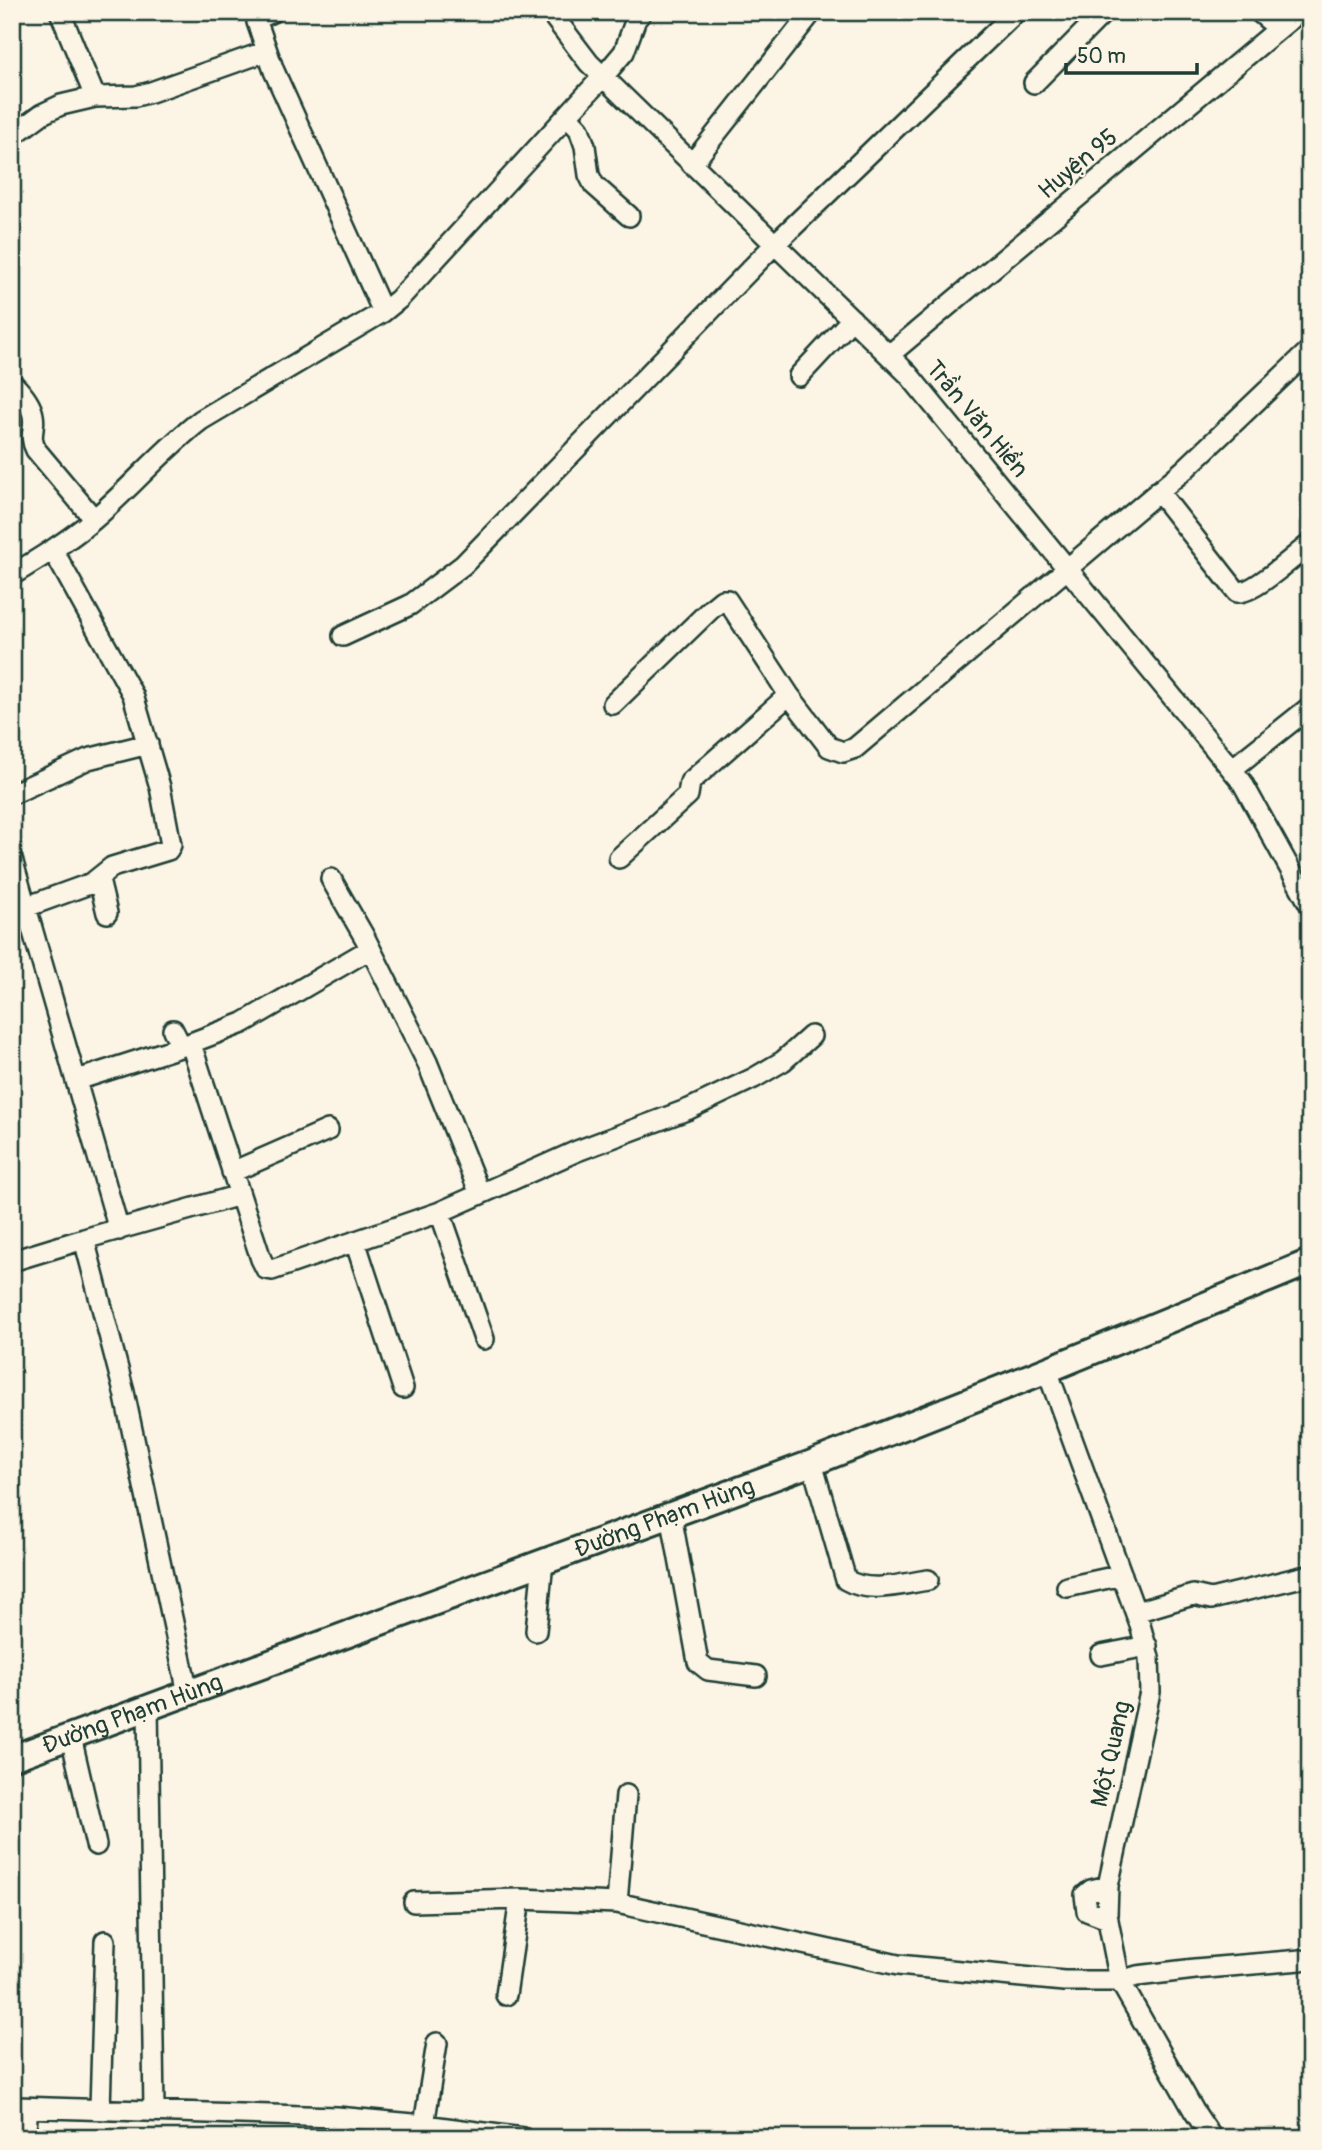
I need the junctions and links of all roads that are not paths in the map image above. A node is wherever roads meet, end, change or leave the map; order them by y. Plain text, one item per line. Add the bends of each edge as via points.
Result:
1 (60, 12) edge
2 (272, 12) edge
3 (550, 12) edge
4 (642, 12) edge
5 (812, 12) edge
6 (1016, 12) edge
7 (1104, 12) edge
8 (1259, 12) edge
9 (1299, 12) edge
10 (1279, 28) junction
11 (267, 51) junction
12 (603, 76) junction
13 (1034, 83) dead end
14 (95, 97) junction
15 (567, 116) junction
16 (12, 136) edge
17 (703, 150) junction
18 (629, 216) dead end
19 (775, 244) junction
20 (383, 312) junction
21 (852, 319) junction
22 (1310, 350) edge
23 (890, 355) junction
24 (799, 376) dead end
25 (14, 384) dead end
26 (1158, 491) junction
27 (94, 519) junction
28 (1310, 544) edge
29 (53, 550) junction
30 (1075, 560) junction
31 (12, 575) edge
32 (343, 636) dead end
33 (789, 695) junction
34 (613, 704) dead end
35 (1310, 707) edge
36 (148, 744) junction
37 (1243, 760) junction
38 (12, 794) edge
39 (619, 858) dead end
40 (12, 859) edge
41 (331, 879) dead end
42 (99, 880) junction
43 (1310, 905) edge
44 (26, 907) junction
45 (107, 914) dead end
46 (370, 949) junction
47 (811, 1036) dead end
48 (182, 1040) junction
49 (77, 1080) junction
50 (328, 1130) dead end
51 (232, 1172) junction
52 (480, 1194) junction
53 (240, 1195) junction
54 (440, 1212) junction
55 (119, 1230) junction
56 (84, 1239) junction
57 (355, 1241) junction
58 (12, 1261) edge
59 (1310, 1262) edge
60 (484, 1339) dead end
61 (1047, 1370) junction
62 (403, 1388) dead end
63 (812, 1463) junction
64 (671, 1515) junction
65 (543, 1562) junction
66 (1122, 1575) junction
67 (1310, 1575) edge
68 (928, 1580) dead end
69 (1066, 1587) dead end
70 (1136, 1612) junction
71 (536, 1632) dead end
72 (1147, 1646) junction
73 (1101, 1655) dead end
74 (756, 1676) dead end
75 (188, 1693) junction
76 (148, 1707) junction
77 (71, 1737) junction
78 (12, 1759) edge
79 (626, 1795) dead end
80 (96, 1845) dead end
81 (520, 1899) junction
82 (414, 1902) dead end
83 (617, 1903) junction
84 (105, 1941) dead end
85 (1301, 1960) dead end
86 (1120, 1982) junction
87 (506, 1995) dead end
88 (437, 2042) dead end
89 (100, 2109) junction
90 (154, 2110) junction
91 (337, 2117) junction
92 (424, 2125) junction
93 (396, 2130) edge
94 (26, 2138) edge
95 (336, 2138) edge
96 (523, 2138) edge
97 (1212, 2138) edge

1 - 14 street
2 - 11 street via 257,20
3 - 12 street, Trần Văn Hiển
4 - 12 street via 624,52
5 - 17 street
6 - 19 street
7 - 13 street
8 - 10 street
9 - 10 street, Huyện 95
10 - 23 street, Huyện 95
11 - 14 street via 151,92
11 - 20 street
12 - 15 street
12 - 17 street, Trần Văn Hiển
14 - 16 street via 61,105
15 - 18 street via 579,129 594,185
15 - 20 street
17 - 19 street, Trần Văn Hiển
19 - 21 street, Trần Văn Hiển
19 - 32 street via 463,565 410,605
20 - 27 street via 201,420
21 - 23 street, Trần Văn Hiển
21 - 24 street
22 - 26 street
23 - 30 street, Trần Văn Hiển
25 - 27 street via 33,416 31,439 36,450
26 - 28 street via 1237,592 1245,592
26 - 30 street
27 - 29 street
29 - 31 street
29 - 36 street via 133,695
30 - 33 street via 855,748 843,752 830,747
30 - 37 street, Trần Văn Hiển
33 - 34 street via 727,600 722,600
33 - 39 street via 692,780 688,795
35 - 37 street
36 - 38 street via 88,759
36 - 42 street via 171,845 168,850 112,867
37 - 43 street, Trần Văn Hiển via 1242,782
40 - 44 street
41 - 46 street
42 - 44 street
42 - 45 street
44 - 49 street
46 - 48 street via 243,1023
46 - 52 street via 427,1062
47 - 52 street via 783,1061 713,1099 577,1150
48 - 49 street
48 - 51 street
49 - 55 street
50 - 51 street
51 - 53 street
52 - 54 street
53 - 55 street
53 - 57 street via 266,1269
54 - 57 street
54 - 60 street
55 - 56 street
56 - 58 street
56 - 75 street via 127,1405
57 - 62 street
59 - 61 main road, Đường Phạm Hùng
61 - 63 main road, Đường Phạm Hùng
61 - 66 street, Một Quang
63 - 64 main road, Đường Phạm Hùng
63 - 68 street via 846,1580 859,1587
64 - 65 main road, Đường Phạm Hùng
64 - 74 street via 698,1662 708,1670
65 - 71 street
65 - 75 main road, Đường Phạm Hùng
66 - 69 street
66 - 70 street, Một Quang
67 - 70 street via 1211,1599 1186,1596
70 - 72 street, Một Quang
72 - 73 street
72 - 86 street, Một Quang via 1150,1692 1108,1886 1108,1919
75 - 76 main road, Đường Phạm Hùng
76 - 77 main road, Đường Phạm Hùng
76 - 90 street
77 - 78 main road, Đường Phạm Hùng
77 - 80 street
79 - 83 street
81 - 82 street
81 - 83 street
81 - 87 street
83 - 86 street via 898,1965
84 - 89 street
85 - 86 street via 1137,1976
86 - 97 street, Một Quang
88 - 92 street
89 - 90 street
89 - 94 street via 22,2108
90 - 91 street
91 - 93 street
91 - 95 street
92 - 93 street
92 - 96 street

